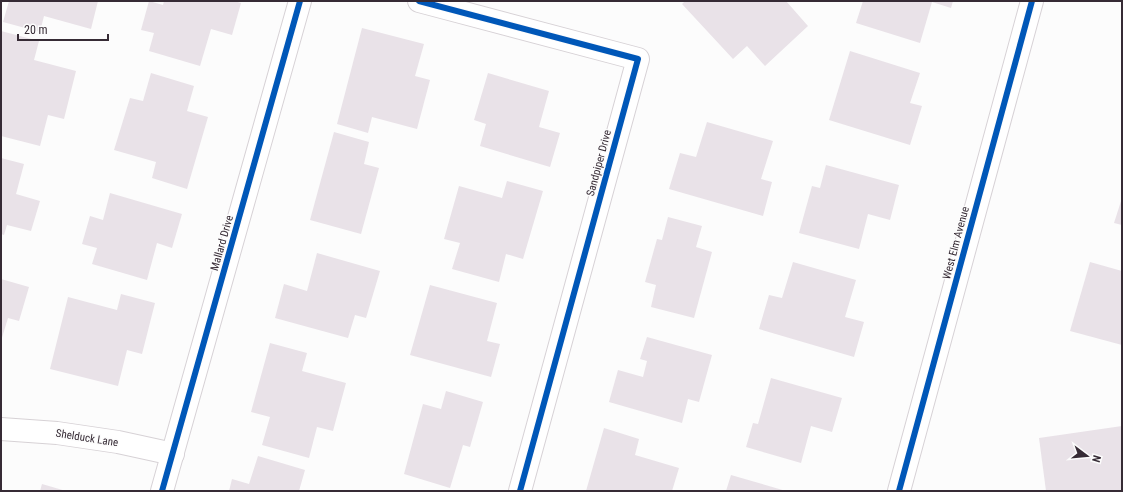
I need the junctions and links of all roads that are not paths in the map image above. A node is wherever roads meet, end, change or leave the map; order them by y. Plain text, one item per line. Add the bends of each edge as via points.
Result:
1 (300, 1) edge
2 (419, 1) edge
3 (1032, 1) edge
4 (1, 429) edge
5 (172, 454) junction
6 (162, 491) edge
7 (520, 491) edge
8 (899, 491) edge

1 - 5 street, Mallard Drive
2 - 7 street, Sandpiper Drive via 638,60
3 - 8 street, West Elm Avenue
4 - 5 street, Shelduck Lane via 57,433 118,442
5 - 6 street, Mallard Drive

